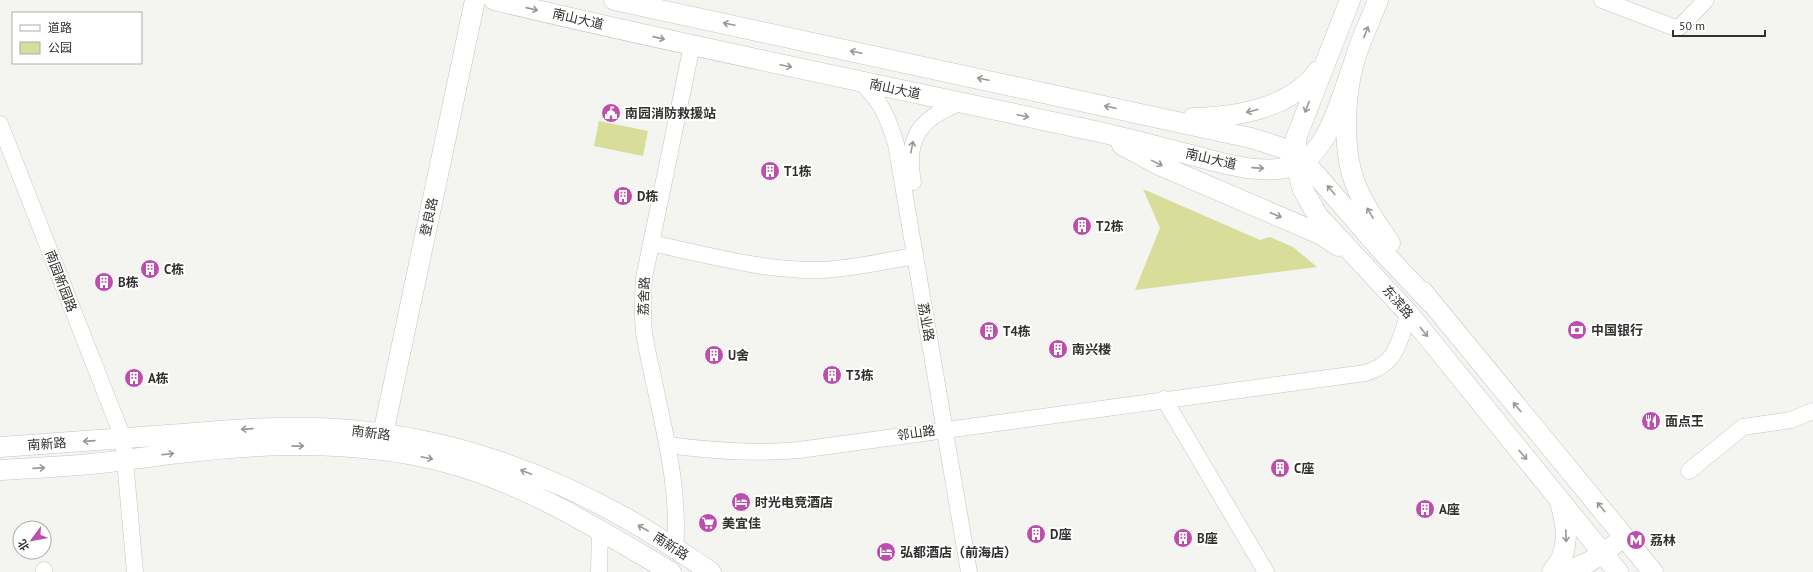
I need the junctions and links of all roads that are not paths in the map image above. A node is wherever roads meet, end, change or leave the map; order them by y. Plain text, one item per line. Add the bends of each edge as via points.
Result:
1 (475, 0) edge
2 (494, 0) edge
3 (614, 0) edge
4 (1350, 0) edge
5 (1378, 0) edge
6 (1602, 0) edge
7 (1706, 0) edge
8 (692, 45) junction
9 (1327, 58) junction
10 (1354, 63) junction
11 (861, 82) junction
12 (959, 103) junction
13 (1148, 115) junction
14 (0, 124) edge
15 (1098, 131) junction
16 (1298, 159) junction
17 (650, 243) junction
18 (915, 256) junction
19 (1371, 270) junction
20 (1431, 303) junction
21 (1409, 314) junction
22 (1164, 399) junction
23 (1813, 412) edge
24 (950, 429) junction
25 (383, 434) junction
26 (123, 438) junction
27 (668, 445) junction
28 (0, 447) edge
29 (125, 460) junction
30 (0, 470) edge
31 (1689, 472) dead end
32 (1559, 498) junction
33 (600, 529) junction
34 (1626, 537) junction
35 (676, 549) junction
36 (1608, 565) edge
37 (135, 572) edge
38 (598, 572) edge
39 (671, 572) edge
40 (711, 572) edge
41 (969, 572) edge
42 (980, 572) edge
43 (1266, 572) edge
44 (1552, 572) edge
45 (1565, 572) edge
46 (1653, 572) edge

1 - 25 main road, 登良路
2 -> 8 main road, 南山大道
13 -> 3 main road, 南山大道
4 - 9 main road, 东滨路
10 -> 5 main road, 东滨路
6 - 7 street via 1673,27 1680,27
8 -> 11 main road, 南山大道
8 - 17 street, 荔舍路
9 -> 13 main road via 1316,74 1300,88 1284,99 1262,108 1216,118
9 -> 16 main road, 东滨路 via 1296,138
10 - 16 main road via 1328,134 1317,149
20 -> 10 main road, 东滨路 via 1356,188 1345,134
11 - 12 main road, 南山大道
11 - 18 street, 荔业路 via 879,102 893,134
12 -> 15 main road, 南山大道
24 -> 12 street, 荔业路 via 910,164 914,139 920,128 939,112
13 - 16 main road, 南山大道 via 1251,138
14 - 26 street, 南园新园路
15 -> 16 main road, 南山大道 via 1238,166 1268,169
15 -> 19 main road via 1157,164 1320,234
16 - 19 main road, 东滨路 via 1303,190 1318,216
20 -> 16 main road
17 - 18 street via 735,261 797,270 843,268
17 - 27 street, 荔舍路 via 642,306 644,333
18 - 24 street, 荔业路
19 - 21 main road, 东滨路
34 -> 20 main road, 东滨路
21 - 22 street, 邻山路 via 1394,355 1377,370
21 -> 32 main road, 东滨路
22 - 24 street, 邻山路
22 - 43 street
23 - 31 street via 1791,420 1743,427
24 - 27 street, 邻山路 via 784,451 720,451
24 - 41 street, 荔业路
24 - 42 street, 荔业路
25 -> 26 main road, 南新路 via 349,429 267,427
35 -> 25 main road, 南新路 via 594,501 536,475 445,446
26 -> 28 main road, 南新路
26 - 29 street, 南园新园路
27 - 35 street, 荔舍路 via 677,513
30 -> 29 main road, 南新路
29 -> 33 main road, 南新路 via 191,451 264,446 356,447 400,453 441,461 478,473 530,494
29 - 37 street, 南园新园路
32 - 36 main road, 东滨路
32 -> 44 main road via 1566,545 1563,557
33 - 38 street
33 - 39 main road, 南新路
34 - 36 main road
34 - 46 main road, 东滨路
35 - 40 main road, 南新路
36 - 45 main road via 1583,565

